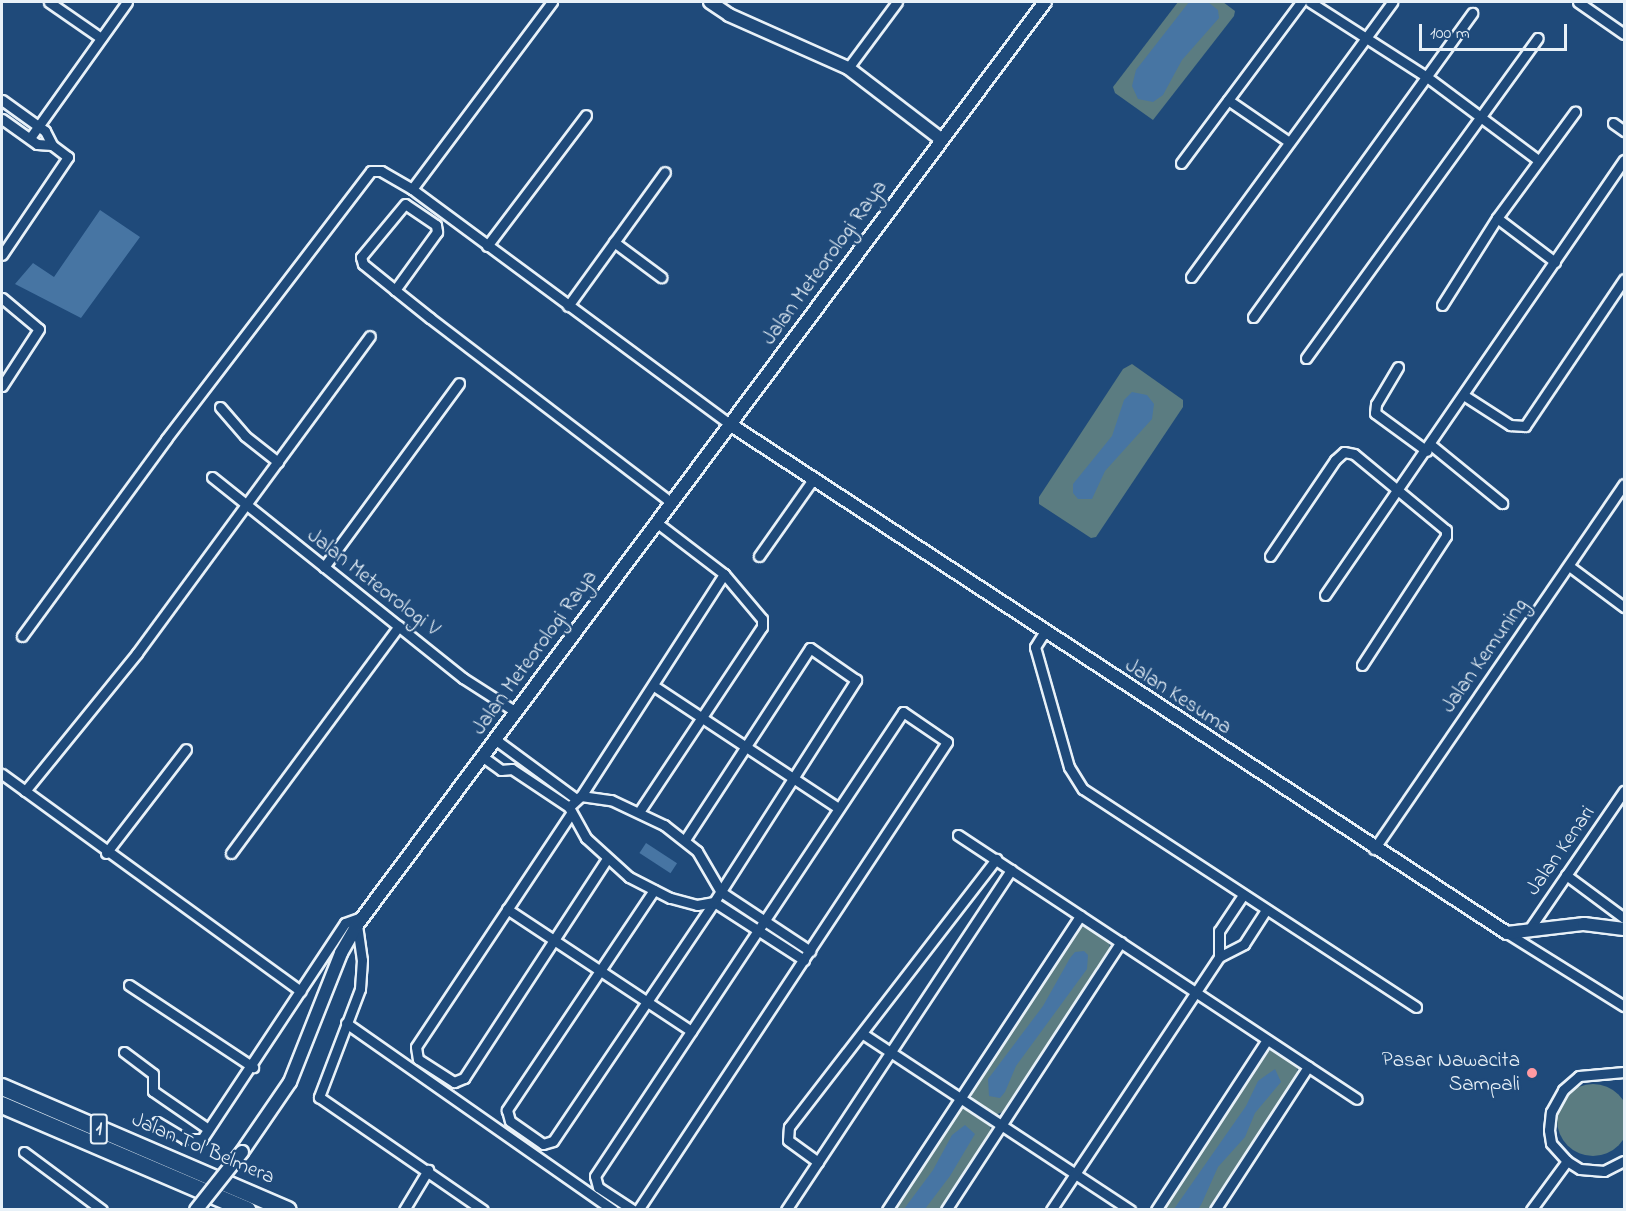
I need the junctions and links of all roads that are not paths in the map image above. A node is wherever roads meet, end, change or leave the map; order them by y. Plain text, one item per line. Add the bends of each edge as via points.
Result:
1 (49, 2) edge
2 (127, 2) edge
3 (552, 2) edge
4 (710, 2) edge
5 (897, 2) edge
6 (1045, 2) edge
7 (1301, 2) edge
8 (1310, 2) edge
9 (1392, 2) edge
10 (1578, 2) edge
11 (1592, 5) edge
12 (1472, 13) dead end
13 (1624, 34) edge
14 (1365, 36) junction
15 (101, 38) junction
16 (1538, 39) dead end
17 (848, 68) junction
18 (1427, 77) junction
19 (2, 100) edge
20 (1228, 100) junction
21 (1575, 112) dead end
22 (586, 115) dead end
23 (1481, 115) junction
24 (2, 119) edge
25 (1614, 123) dead end
26 (38, 126) junction
27 (1624, 131) edge
28 (30, 138) junction
29 (940, 139) junction
30 (1289, 142) junction
31 (52, 145) junction
32 (1538, 160) junction
33 (1624, 160) edge
34 (1181, 163) dead end
35 (665, 172) dead end
36 (412, 189) junction
37 (1497, 219) junction
38 (5, 242) edge
39 (614, 242) junction
40 (487, 246) junction
41 (2, 255) edge
42 (1555, 262) junction
43 (662, 277) dead end
44 (1191, 277) dead end
45 (1624, 279) edge
46 (394, 290) junction
47 (2, 298) edge
48 (1442, 304) dead end
49 (568, 306) junction
50 (1253, 316) dead end
51 (370, 336) dead end
52 (1305, 358) dead end
53 (1398, 368) dead end
54 (459, 383) dead end
55 (2, 386) edge
56 (1465, 396) junction
57 (220, 407) dead end
58 (731, 425) junction
59 (1425, 454) junction
60 (278, 462) junction
61 (212, 477) dead end
62 (814, 478) junction
63 (1624, 484) edge
64 (1399, 492) junction
65 (671, 502) junction
66 (1502, 503) dead end
67 (247, 507) junction
68 (656, 522) junction
69 (759, 556) dead end
70 (1270, 556) dead end
71 (324, 567) junction
72 (1567, 568) junction
73 (724, 574) junction
74 (1324, 595) dead end
75 (1624, 607) edge
76 (399, 626) junction
77 (1046, 631) junction
78 (21, 636) dead end
79 (1362, 665) dead end
80 (654, 686) junction
81 (516, 712) junction
82 (703, 718) junction
83 (496, 740) junction
84 (746, 746) junction
85 (186, 749) dead end
86 (483, 757) junction
87 (518, 759) junction
88 (512, 769) junction
89 (2, 774) edge
90 (793, 778) junction
91 (1624, 790) edge
92 (26, 791) junction
93 (578, 797) junction
94 (838, 808) junction
95 (570, 811) junction
96 (639, 812) junction
97 (958, 835) dead end
98 (685, 840) junction
99 (1374, 849) junction
100 (106, 853) junction
101 (231, 854) dead end
102 (996, 859) junction
103 (606, 860) junction
104 (1011, 870) junction
105 (1566, 875) junction
106 (654, 890) junction
107 (721, 892) junction
108 (1243, 895) junction
109 (714, 902) junction
110 (507, 909) junction
111 (1266, 910) junction
112 (1080, 916) junction
113 (1624, 918) edge
114 (764, 920) junction
115 (360, 921) junction
116 (1624, 928) edge
117 (758, 930) junction
118 (1528, 931) junction
119 (1507, 933) junction
120 (554, 940) junction
121 (1121, 942) junction
122 (810, 951) junction
123 (1219, 957) junction
124 (804, 960) junction
125 (599, 970) junction
126 (129, 985) dead end
127 (301, 990) junction
128 (1196, 992) junction
129 (646, 1001) junction
130 (1624, 1006) edge
131 (1416, 1007) dead end
132 (346, 1023) junction
133 (691, 1031) junction
134 (863, 1034) junction
135 (1267, 1040) junction
136 (124, 1052) dead end
137 (890, 1052) junction
138 (253, 1067) junction
139 (1308, 1067) junction
140 (1624, 1072) edge
141 (2, 1087) edge
142 (960, 1098) junction
143 (1357, 1099) dead end
144 (2, 1105) edge
145 (157, 1122) dead end
146 (1001, 1125) junction
147 (208, 1129) junction
148 (24, 1152) dead end
149 (1567, 1161) junction
150 (1624, 1161) edge
151 (818, 1162) junction
152 (428, 1170) junction
153 (1075, 1173) junction
154 (102, 1209) edge
155 (196, 1209) edge
156 (247, 1209) edge
157 (288, 1209) edge
158 (404, 1209) edge
159 (483, 1209) edge
160 (614, 1209) edge
161 (633, 1209) edge
162 (638, 1209) edge
163 (786, 1209) edge
164 (887, 1209) edge
165 (946, 1209) edge
166 (1051, 1209) edge
167 (1130, 1209) edge
168 (1156, 1209) edge
169 (1215, 1209) edge
170 (1530, 1209) edge

1 - 15 street
2 - 15 street
3 - 36 street
4 - 17 main road via 729,15
5 - 17 street
6 - 29 main road, Jalan Meteorologi Raya
7 - 20 street
8 - 14 street
9 - 14 street
10 - 11 street
11 - 13 street
12 - 18 street
14 - 18 street
14 - 30 street
15 - 26 street
16 - 23 street
17 - 29 main road
18 - 23 street
18 - 50 street
19 - 26 street
20 - 30 street
20 - 34 street
21 - 32 street
22 - 40 street
23 - 32 street
23 - 52 street
24 - 28 street
25 - 27 street
26 - 28 street
26 - 31 street
28 - 31 street
29 - 58 main road, Jalan Meteorologi Raya
30 - 44 street
31 - 38 street via 67,159
32 - 37 street
33 - 42 street
35 - 39 street
36 - 40 street
36 - 78 street via 381,171 368,173
37 - 42 street
37 - 48 street
38 - 41 street
39 - 43 street
39 - 49 street
40 - 49 street
42 - 56 street
45 - 56 street via 1525,426 1510,425
46 - 46 street via 360,259 405,204 436,225 437,232
46 - 65 street
47 - 55 street via 36,324 39,332
49 - 58 street
51 - 60 street
53 - 59 street via 1376,404 1375,413
54 - 71 street
56 - 59 street
57 - 60 street via 244,436
58 - 62 main road, Jalan Kesuma
58 - 65 main road, Jalan Meteorologi Raya
59 - 64 street
59 - 66 street
60 - 67 street
61 - 67 street, Jalan Meteorologi V
62 - 69 street
62 - 77 main road, Jalan Kesuma
63 - 72 street, Jalan Kemuning
64 - 70 street via 1354,454 1344,452
64 - 74 street
64 - 79 street via 1442,526 1446,537
65 - 68 main road, Jalan Meteorologi Raya
67 - 71 street, Jalan Meteorologi V
67 - 92 street
68 - 73 street
68 - 81 main road, Jalan Meteorologi Raya
71 - 76 street, Jalan Meteorologi V
72 - 75 street
72 - 99 street, Jalan Kemuning
73 - 80 street
73 - 82 street via 758,612 762,627
76 - 81 street, Jalan Meteorologi V via 463,678
76 - 101 street
77 - 99 main road, Jalan Kesuma
77 - 108 street via 1035,647 1074,777 1083,789
80 - 82 street
80 - 93 street
81 - 83 main road, Jalan Meteorologi Raya
82 - 84 street
82 - 96 street
83 - 86 main road, Jalan Meteorologi Raya
83 - 87 street
84 - 90 street
84 - 90 street via 810,648 856,680
84 - 98 street
85 - 100 street
86 - 88 street via 501,770
86 - 115 main road, Jalan Meteorologi Raya
87 - 88 street
87 - 93 street
88 - 95 street
89 - 92 street
90 - 94 street
90 - 107 street
91 - 105 street, Jalan Kenari
92 - 100 street
93 - 95 street
93 - 96 street via 611,800
94 - 114 street
94 - 122 street via 903,712 947,742
95 - 103 street
95 - 110 street
96 - 98 street
97 - 102 street
98 - 107 street via 708,865
99 - 119 main road, Jalan Kesuma
100 - 127 street
102 - 104 street
102 - 134 street
103 - 106 street
103 - 120 street
104 - 112 street
104 - 137 street
105 - 113 street
105 - 118 street, Jalan Kenari
106 - 109 street via 697,905
106 - 125 street
107 - 109 street
107 - 114 street
108 - 111 street
108 - 123 street via 1219,931
109 - 117 street
109 - 129 street
110 - 120 street
110 - 120 street via 416,1047 418,1059 454,1082 464,1078
111 - 123 street via 1244,944
111 - 131 street
112 - 121 street
112 - 142 street
114 - 117 street
114 - 122 street
115 - 127 street via 345,923
115 - 132 street via 362,980
115 - 155 main road, Jalan Meteorologi Raya, bridge via 341,953 290,1082 242,1152
116 - 118 main road via 1584,924
117 - 124 street
117 - 133 street
118 - 119 main road
119 - 130 street
120 - 125 street
121 - 128 street
121 - 146 street
122 - 124 street
123 - 128 street
124 - 162 street
125 - 129 street
125 - 129 street via 507,1110 510,1121 543,1144 553,1141
126 - 138 street
127 - 138 street
128 - 135 street
128 - 153 street
129 - 133 street
132 - 152 street via 320,1087 320,1099
132 - 160 street
133 - 161 street via 595,1176 598,1187
134 - 137 street
134 - 151 street via 786,1134 788,1140
135 - 139 street
135 - 168 street
136 - 147 street via 153,1074 153,1091
137 - 142 street
137 - 151 street
138 - 147 street
139 - 143 street
139 - 169 street
140 - 149 street via 1579,1076 1563,1090 1551,1112 1549,1130 1551,1143
141 - 157 highway, Jalan Tol Belmera / 1
142 - 146 street
142 - 164 street
144 - 156 highway, Jalan Tol Belmera / 1
145 - 147 street via 195,1141
146 - 153 street
146 - 165 street
148 - 154 street
149 - 150 street via 1580,1168 1605,1171
149 - 170 street
151 - 163 street
152 - 158 street
152 - 159 street
153 - 166 street
153 - 167 street

